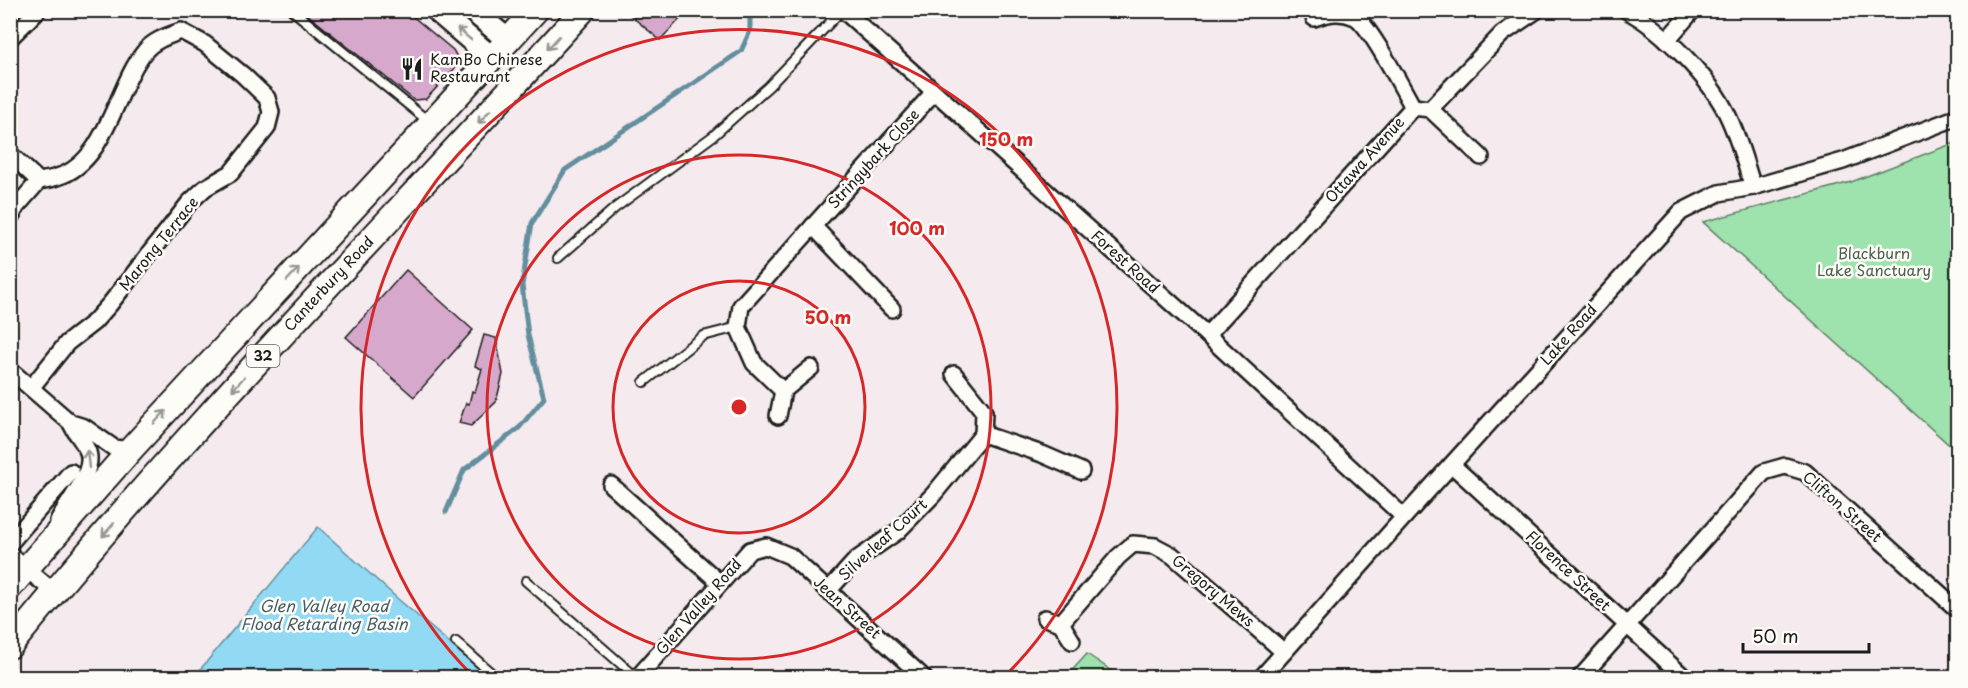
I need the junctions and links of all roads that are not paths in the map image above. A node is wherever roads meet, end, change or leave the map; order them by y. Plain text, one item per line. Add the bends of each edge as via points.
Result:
1 (38, 10) edge
2 (292, 10) edge
3 (436, 10) edge
4 (472, 10) edge
5 (536, 10) edge
6 (582, 10) edge
7 (842, 10) edge
8 (1537, 10) edge
9 (1626, 10) edge
10 (1694, 10) edge
11 (1314, 18) dead end
12 (10, 38) edge
13 (1667, 40) junction
14 (501, 50) junction
15 (524, 75) junction
16 (934, 92) junction
17 (1413, 108) junction
18 (1430, 109) junction
19 (1958, 117) edge
20 (431, 124) junction
21 (10, 154) edge
22 (1481, 157) dead end
23 (39, 181) junction
24 (1753, 187) junction
25 (10, 218) edge
26 (813, 226) junction
27 (558, 258) dead end
28 (892, 309) dead end
29 (738, 327) junction
30 (1207, 335) junction
31 (811, 368) dead end
32 (10, 370) edge
33 (954, 374) dead end
34 (644, 382) dead end
35 (30, 388) junction
36 (783, 391) junction
37 (778, 416) dead end
38 (71, 423) junction
39 (983, 434) junction
40 (133, 447) junction
41 (1452, 465) junction
42 (1082, 471) dead end
43 (71, 472) dead end
44 (611, 485) dead end
45 (1404, 517) junction
46 (10, 543) edge
47 (766, 546) joint
48 (45, 547) junction
49 (18, 562) edge
50 (526, 582) dead end
51 (720, 583) junction
52 (10, 587) edge
53 (828, 591) junction
54 (54, 592) junction
55 (1958, 610) edge
56 (1045, 618) dead end
57 (1061, 623) junction
58 (1627, 625) junction
59 (1072, 641) dead end
60 (456, 642) dead end
61 (10, 646) edge
62 (1284, 652) junction
63 (497, 678) edge
64 (637, 678) edge
65 (924, 678) edge
66 (1262, 678) edge
67 (1580, 678) edge
68 (1684, 678) edge

1 - 12 street
2 - 20 lane
14 -> 3 main road
4 - 14 main road
5 - 14 main road, 32
6 -> 15 main road, Canterbury Road / 32
7 - 16 street, Forest Road
7 - 27 lane via 769,86 713,136 615,208
8 - 18 street via 1502,34
9 - 13 street
10 - 13 street
11 - 17 street via 1330,12 1356,18 1372,37
13 - 24 street via 1715,92 1739,142
14 - 15 main road
14 - 20 main road, 32
15 -> 54 main road, Canterbury Road / 32 via 302,312
16 - 26 street, Stringybark Close
16 - 30 street, Forest Road
17 - 18 street, Ottawa Avenue
17 - 30 street, Ottawa Avenue
18 - 22 street
19 - 24 street, Lake Road via 1843,161
40 -> 20 main road, 32
21 - 23 street
23 - 25 street
23 - 35 street, Marong Terrace via 59,177 83,161 103,135 145,50 181,31 206,44 267,98 271,112 267,128 231,173 189,203 110,304 67,343
24 - 41 street, Lake Road via 1719,193 1681,212
26 - 28 street
26 - 29 street, Stringybark Close via 741,306
29 - 34 lane via 703,336
29 - 36 street via 754,363
30 - 45 street, Forest Road
31 - 36 street
32 - 35 street
33 - 39 street via 984,412
35 - 38 street
36 - 37 street
38 - 40 street via 84,427 114,448
48 -> 38 street via 89,470 88,451
39 - 42 street
39 - 53 street, Silverleaf Court via 898,531 856,560
40 - 48 main road, 32
41 - 45 street, Lake Road
41 - 58 street, Florence Street
43 - 46 street
44 - 51 street
45 - 62 street, Lake Road
47 - 51 street, Glen Valley Road via 750,550
47 - 53 street, Jean Street via 790,556
48 - 49 main road, 32
49 - 52 main road, 32
49 - 54 street
50 - 64 lane
51 - 64 street, Glen Valley Road
53 - 65 street, Jean Street
54 - 61 main road, Canterbury Road / 32
55 - 58 street, Clifton Street via 1805,472 1785,466 1764,472
56 - 57 street
57 - 59 street
57 - 62 street, Gregory Mews via 1133,544 1155,546 1172,555
58 - 67 street, Clifton Street
58 - 68 street, Florence Street
60 - 63 lane
62 - 66 street, Lake Road

